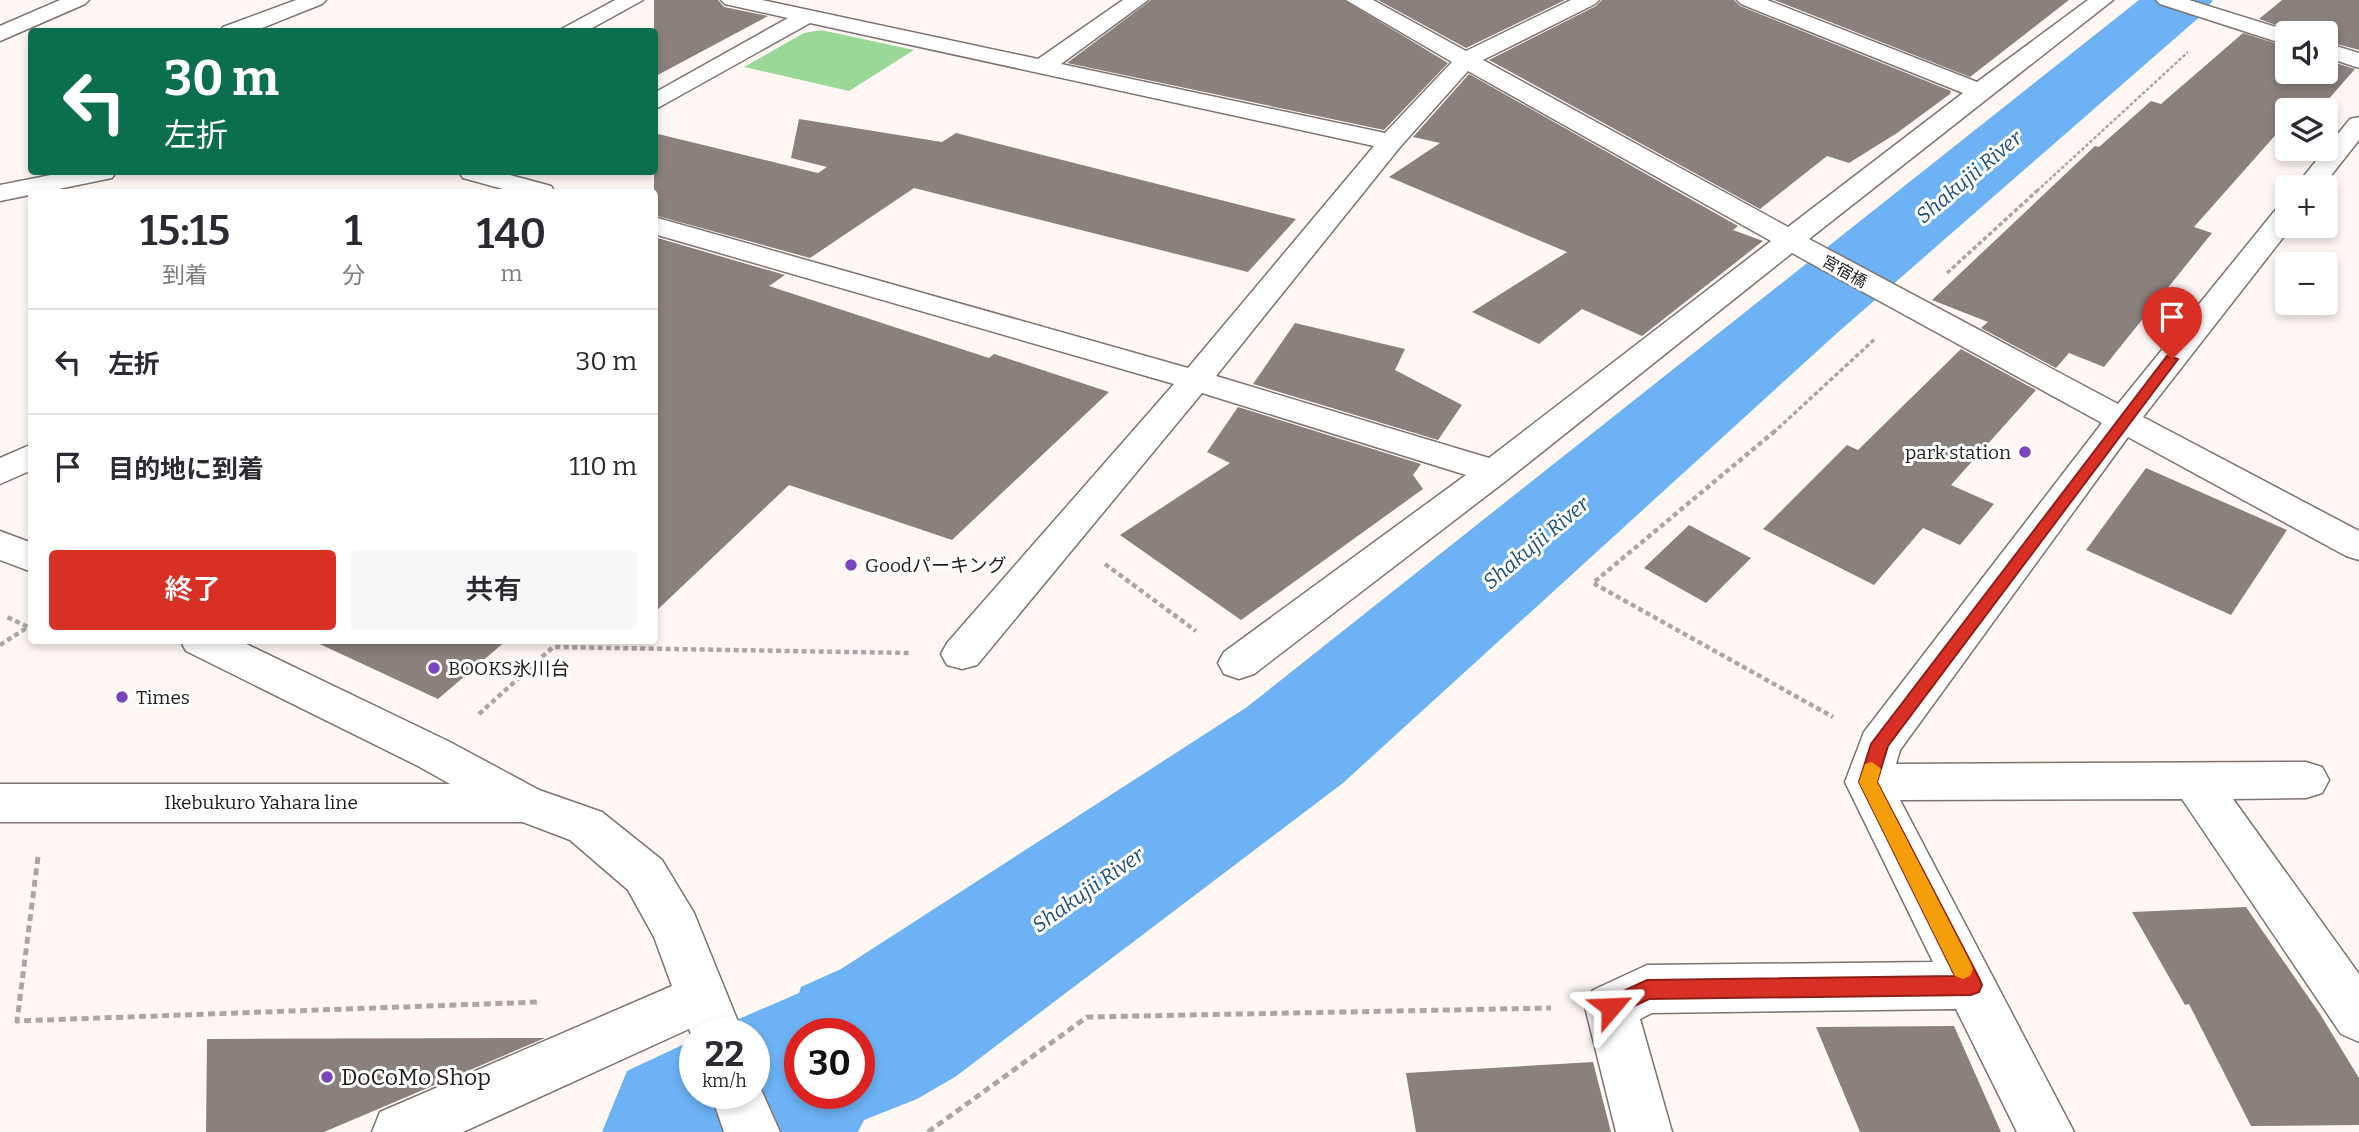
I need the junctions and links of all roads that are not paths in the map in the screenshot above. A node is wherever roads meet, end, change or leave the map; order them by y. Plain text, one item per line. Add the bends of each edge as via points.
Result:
1 (78, 0) edge
2 (315, 0) edge
3 (632, 0) edge
4 (732, 0) edge
5 (1137, 0) edge
6 (1357, 0) edge
7 (1588, 0) edge
8 (1748, 0) edge
9 (2102, 0) edge
10 (2167, 0) edge
11 (806, 17) junction
12 (242, 28) edge
13 (575, 28) edge
14 (0, 34) edge
15 (2275, 34) edge
16 (2338, 54) edge
17 (1466, 60) junction
18 (2359, 61) edge
19 (1043, 66) junction
20 (1980, 91) junction
21 (658, 101) edge
22 (2359, 124) edge
23 (1391, 142) junction
24 (89, 175) edge
25 (484, 175) edge
26 (2318, 175) edge
27 (515, 183) edge
28 (48, 184) junction
29 (66, 189) edge
30 (532, 189) edge
31 (0, 193) edge
32 (658, 226) edge
33 (2275, 229) edge
34 (1793, 242) junction
35 (1195, 380) junction
36 (2122, 421) junction
37 (28, 457) edge
38 (1494, 471) junction
39 (0, 473) edge
40 (0, 544) edge
41 (2359, 547) edge
42 (28, 557) edge
43 (208, 644) edge
44 (962, 654) road end
45 (1239, 663) road end
46 (1874, 763) junction
47 (2194, 780) junction
48 (2306, 780) dead end
49 (0, 803) edge
50 (523, 803) junction
51 (1971, 985) junction
52 (711, 1017) edge
53 (2359, 1017) edge
54 (743, 1109) edge
55 (400, 1132) edge
56 (751, 1132) edge
57 (1644, 1132) edge
58 (2046, 1132) edge

1 - 14 street
2 - 12 street
3 - 13 street
4 - 11 street
5 - 19 street
6 - 17 street, 宮宿橋
7 - 17 street
8 - 20 street
9 - 20 street
10 - 15 street
11 - 19 street
11 - 21 street
16 - 18 street
17 - 23 street
17 - 34 street, 宮宿橋
19 - 23 street
20 - 34 street
22 - 26 street
23 - 35 street
24 - 28 street
25 - 27 street
27 - 30 street
28 - 29 street
28 - 31 street
32 - 35 street
33 - 36 street
34 - 36 street, 宮宿橋
34 - 38 street
35 - 38 street
35 - 44 street
36 - 41 street, 宮宿橋
36 - 46 street
37 - 39 street
38 - 45 street
40 - 42 street
43 - 50 street via 435,754
46 - 47 street
46 - 51 street
47 - 48 street
47 - 53 street
49 - 50 street, Ikebukuro Yahara line
50 - 52 street via 586,826 645,876 676,929
51 - 57 street via 1647,989 1611,1007
51 - 58 street
52 - 55 street
54 - 56 street

